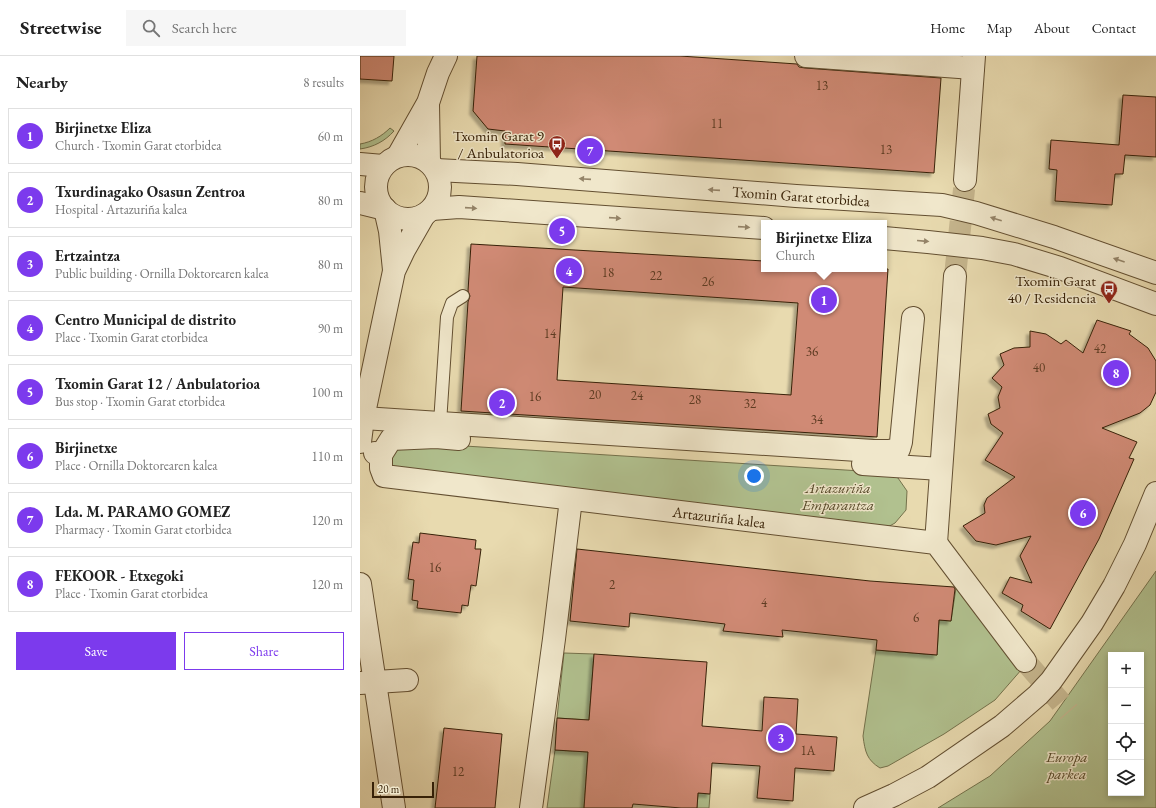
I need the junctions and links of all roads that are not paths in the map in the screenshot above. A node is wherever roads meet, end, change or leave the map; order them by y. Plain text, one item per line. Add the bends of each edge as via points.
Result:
1 (446, 56) edge
2 (806, 56) edge
3 (973, 62) edge
4 (428, 103) junction
5 (391, 161) junction
6 (360, 164) edge
7 (432, 166) junction
8 (965, 180) tunnel mouth
9 (360, 203) edge
10 (385, 209) junction
11 (428, 212) junction
12 (761, 228) edge
13 (887, 238) edge
14 (394, 271) junction
15 (1156, 273) edge
16 (956, 276) tunnel mouth
17 (463, 296) dead end
18 (1156, 304) edge
19 (913, 318) dead end
20 (362, 418) edge
21 (440, 423) junction
22 (372, 450) edge
23 (941, 469) junction
24 (1156, 493) edge
25 (571, 499) junction
26 (936, 543) junction
27 (360, 584) edge
28 (1025, 661) tunnel mouth
29 (407, 680) dead end
30 (368, 683) edge
31 (394, 808) edge
32 (531, 808) edge
33 (865, 808) edge

1 - 4 street
2 - 3 street
3 - 8 street
4 - 5 street
4 - 7 street
5 - 6 street
5 - 7 street via 409,155 419,157
5 - 10 street via 379,174 377,183 377,192
7 - 11 street via 440,179 440,190 438,200
15 -> 7 street, Txomin Garat etorbidea via 1054,237 942,205 796,196
9 - 10 street
10 - 11 street via 403,218 414,218
10 - 14 street
11 -> 12 street via 459,207
11 - 14 street
13 -> 18 street via 982,248 1014,254 1060,268
14 - 20 street
16 - 23 street
17 - 21 lane via 452,304 447,317
19 - 21 street via 901,442 899,449 890,451
20 - 21 street
20 - 22 street
22 - 23 street via 391,439 436,437
22 - 25 street, Artazuriña kalea via 384,476
23 - 26 street
24 - 33 street via 1114,586 1092,624 1051,681 1002,726 928,777
25 - 26 street, Artazuriña kalea
25 - 32 street
26 - 28 street
27 - 30 street
29 - 30 street
30 - 31 street

